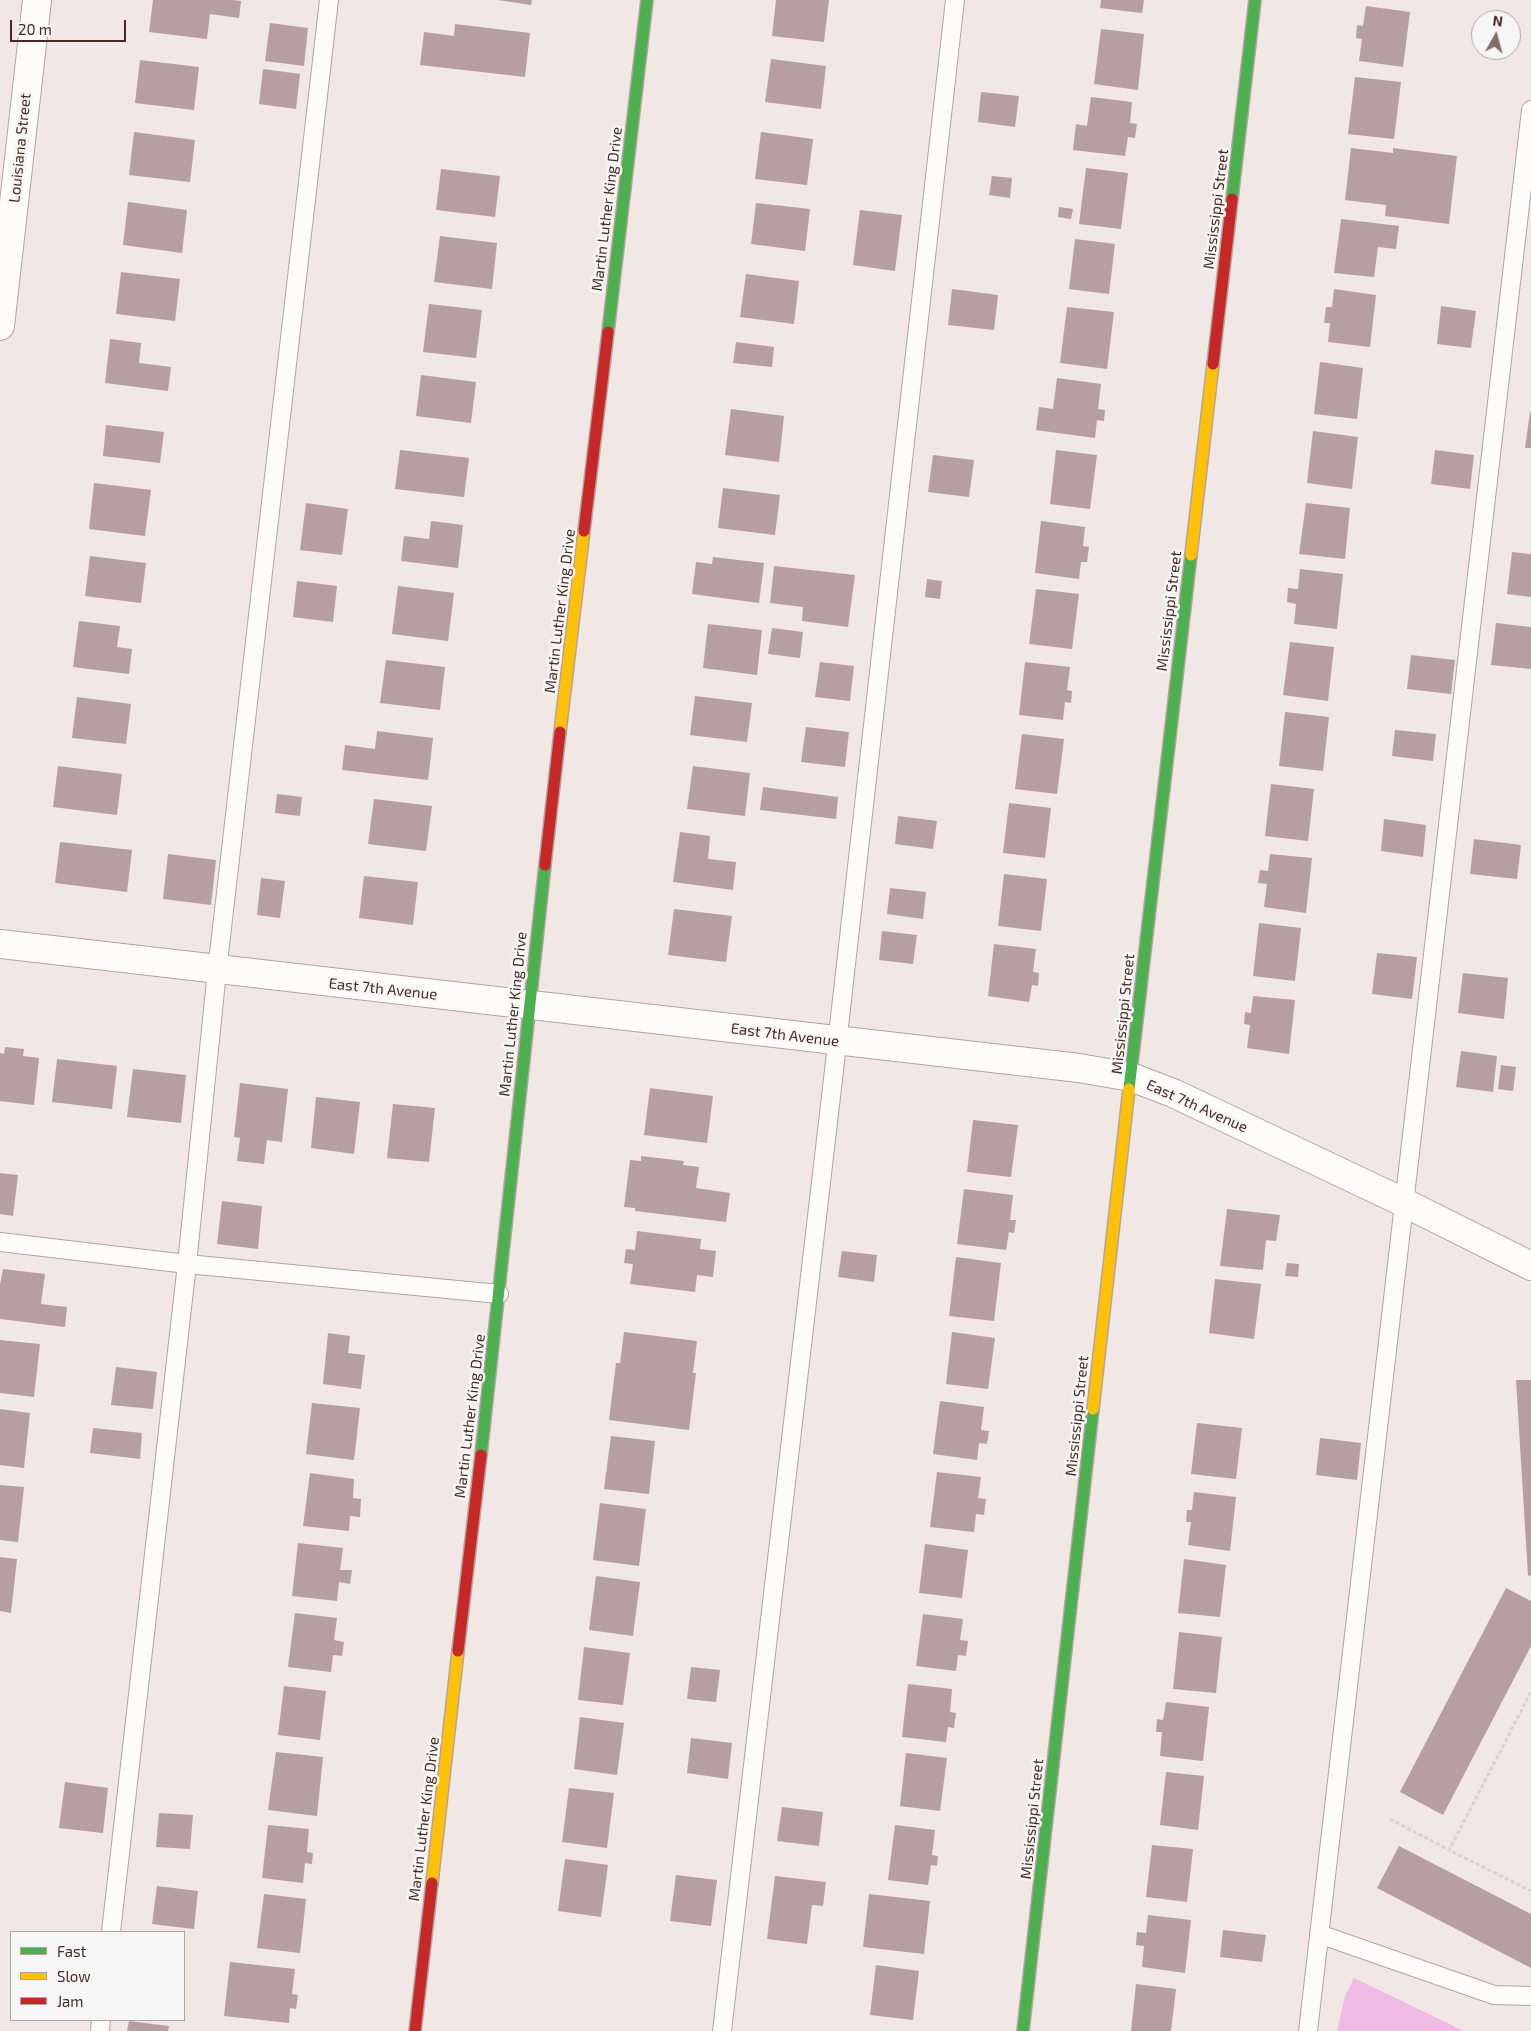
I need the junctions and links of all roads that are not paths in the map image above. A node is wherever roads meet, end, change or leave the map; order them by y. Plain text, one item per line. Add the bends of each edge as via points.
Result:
1 (37, 0) edge
2 (329, 0) edge
3 (647, 0) edge
4 (954, 0) edge
5 (1255, 0) edge
6 (1531, 110) edge
7 (0, 326) edge
8 (0, 944) edge
9 (217, 971) junction
10 (528, 1005) junction
11 (838, 1040) junction
12 (1131, 1077) junction
13 (1403, 1202) junction
14 (0, 1242) edge
15 (187, 1264) junction
16 (1531, 1266) edge
17 (499, 1294) junction
18 (111, 1931) edge
19 (1319, 1934) junction
20 (1531, 1996) edge
21 (415, 2031) edge
22 (722, 2031) edge
23 (1023, 2031) edge
24 (1308, 2031) edge

1 - 7 street, Louisiana Street
2 - 9 lane
3 - 10 street, Martin Luther King Drive
4 - 11 lane
5 - 12 street, Mississippi Street
6 - 13 lane
8 - 9 street, East 7th Avenue
9 - 10 street, East 7th Avenue
9 - 15 lane
10 - 11 street, East 7th Avenue
10 - 17 street, Martin Luther King Drive
11 - 12 street, East 7th Avenue
11 - 22 lane
12 - 13 street, East 7th Avenue via 1173,1093
12 - 23 street, Mississippi Street
13 - 16 street, East 7th Avenue
13 - 19 lane
14 - 15 lane
15 - 17 lane
15 - 18 lane
17 - 21 street, Martin Luther King Drive
19 - 20 lane via 1494,1995
19 - 24 lane

